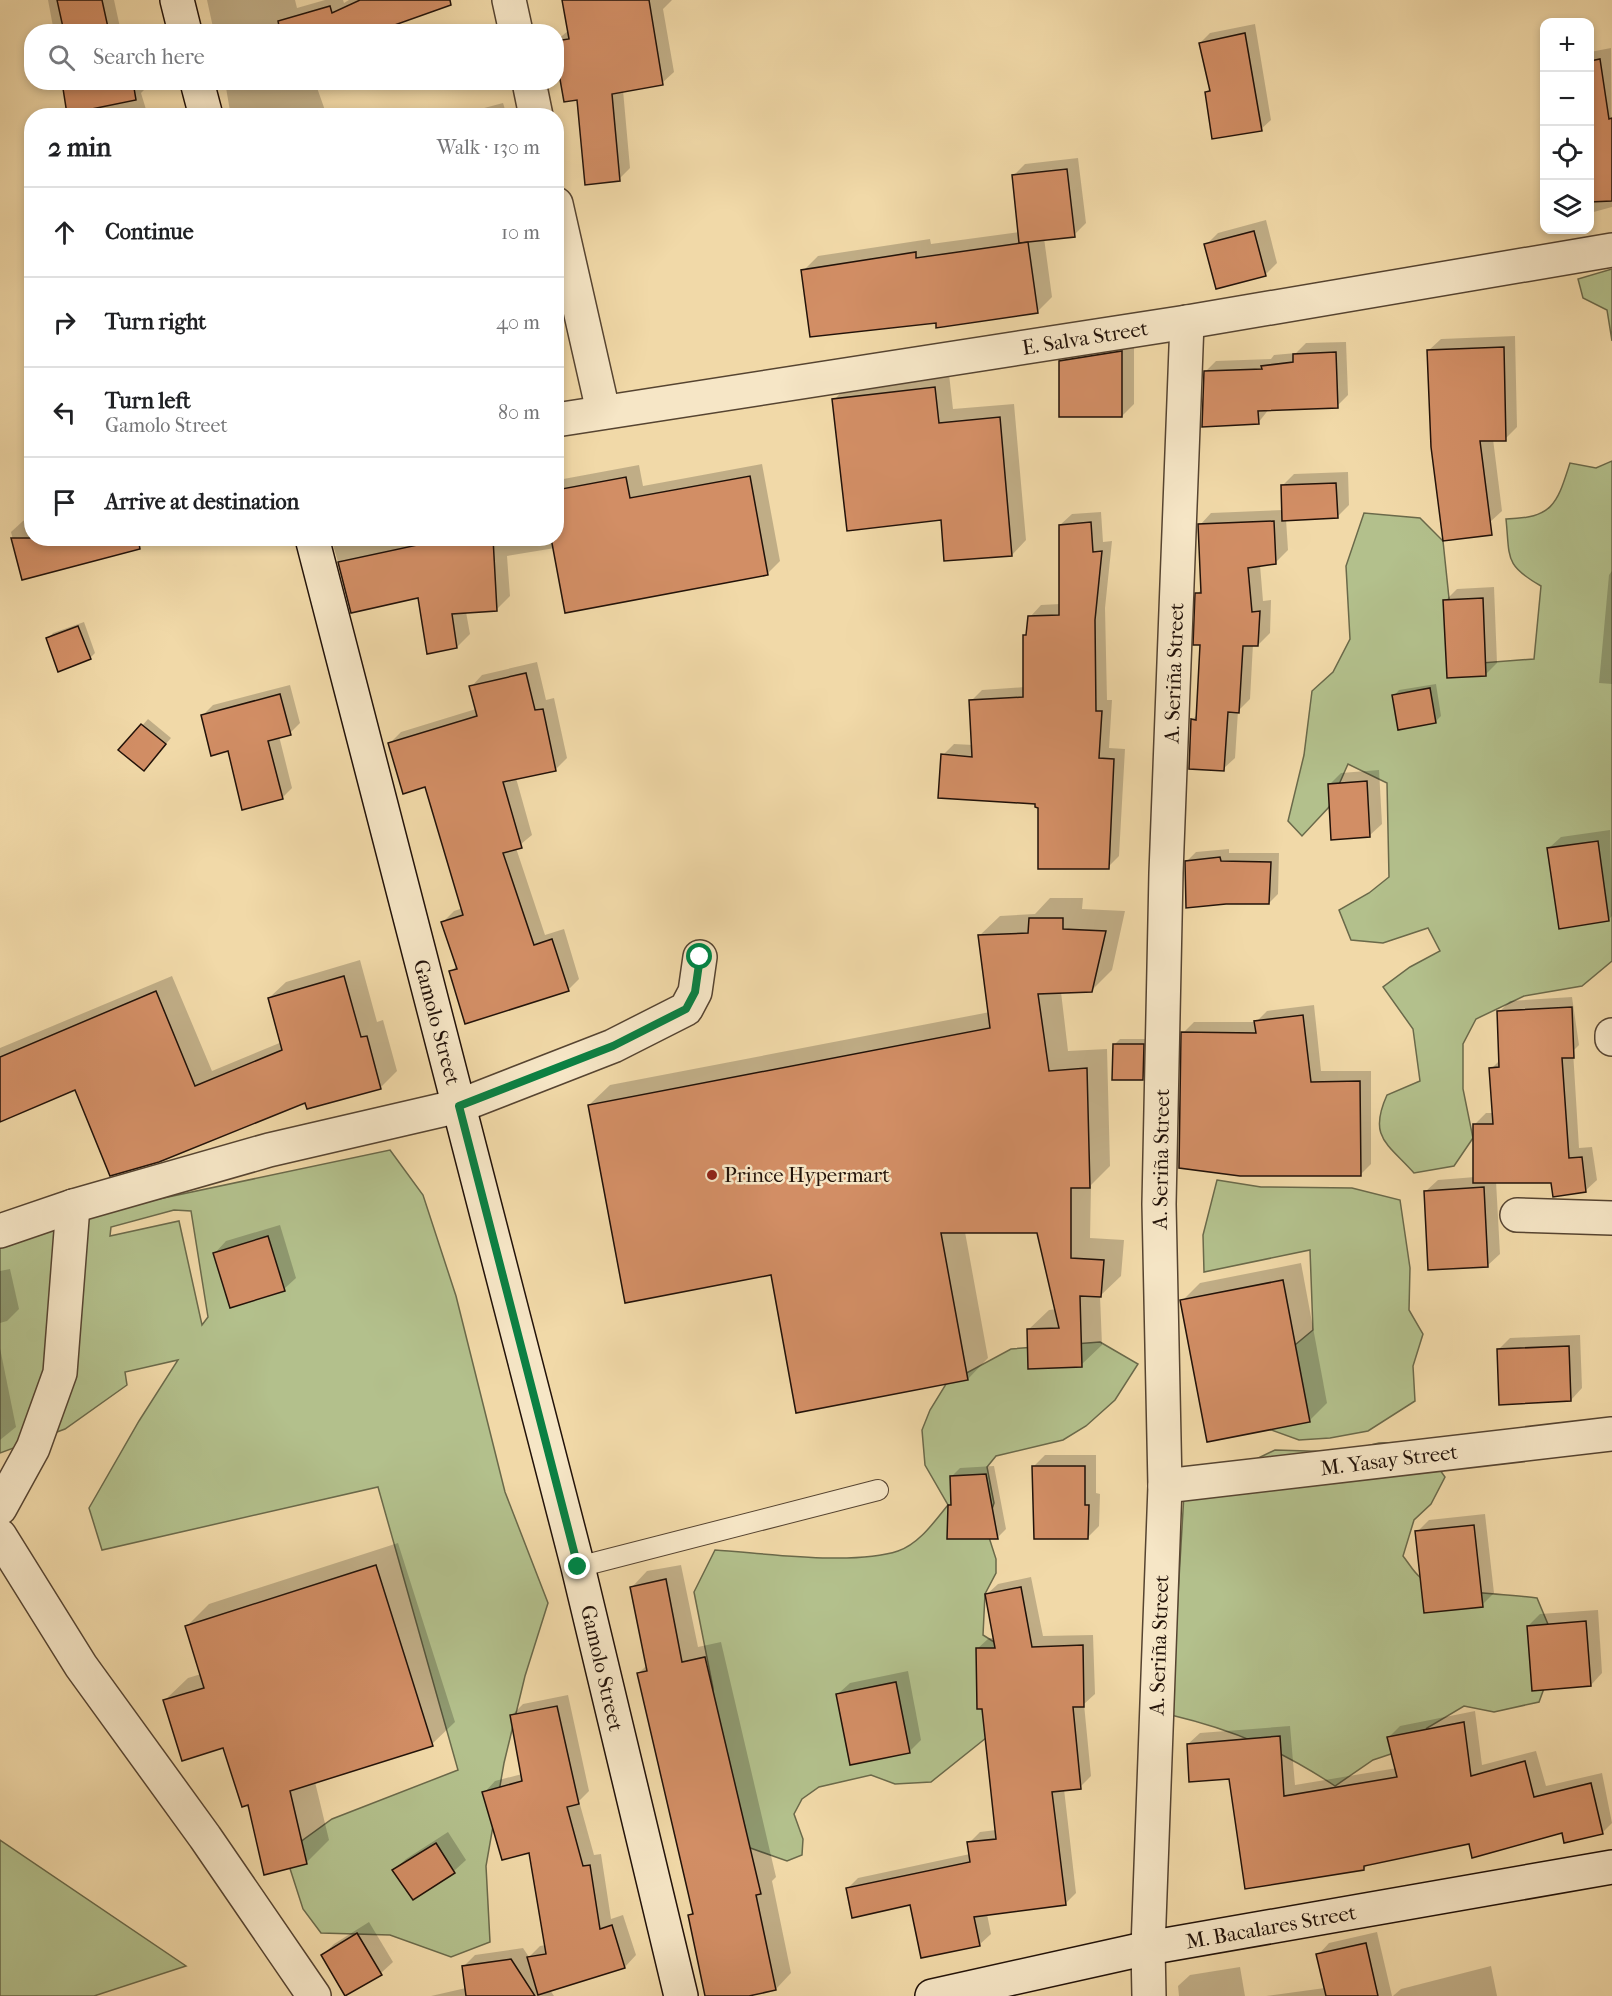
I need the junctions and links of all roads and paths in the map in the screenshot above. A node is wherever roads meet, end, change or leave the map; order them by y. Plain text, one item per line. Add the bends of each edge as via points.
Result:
1 (177, 0) edge
2 (509, 0) edge
3 (182, 24) edge
4 (514, 24) edge
5 (199, 90) edge
6 (531, 90) edge
7 (204, 108) edge
8 (534, 108) edge
9 (564, 239) edge
10 (1612, 250) edge
11 (1187, 322) junction
12 (603, 411) junction
13 (564, 418) edge
14 (314, 546) edge
15 (700, 957) dead end
16 (459, 1106) junction
17 (73, 1206) junction
18 (1517, 1215) dead end
19 (1612, 1218) edge
20 (0, 1231) edge
21 (1612, 1434) edge
22 (1165, 1486) junction
23 (878, 1490) dead end
24 (0, 1508) edge
25 (0, 1536) edge
26 (578, 1567) junction
27 (1612, 1867) edge
28 (1148, 1948) junction
29 (314, 1996) edge
30 (681, 1996) edge
31 (932, 1996) edge
32 (1149, 1996) edge

1 - 3 street
2 - 4 street
5 - 7 street
6 - 8 street
9 - 12 street
10 - 11 street, E. Salva Street
11 - 12 street, E. Salva Street
11 - 22 street, A. Seriña Street via 1166,873 1159,1204
12 - 13 street, E. Salva Street
14 - 16 street, Gamolo Street
15 - 16 street via 695,992 686,1009 613,1046
16 - 17 street via 269,1150
16 - 26 street, Gamolo Street
17 - 20 street
17 - 24 street via 60,1373 33,1448
18 - 19 street
21 - 22 street, M. Yasay Street
22 - 28 street, A. Seriña Street
23 - 26 lane
25 - 29 street via 81,1666
26 - 30 street, Gamolo Street
27 - 28 street, M. Bacalares Street
28 - 31 street, M. Bacalares Street
28 - 32 street, A. Seriña Street

